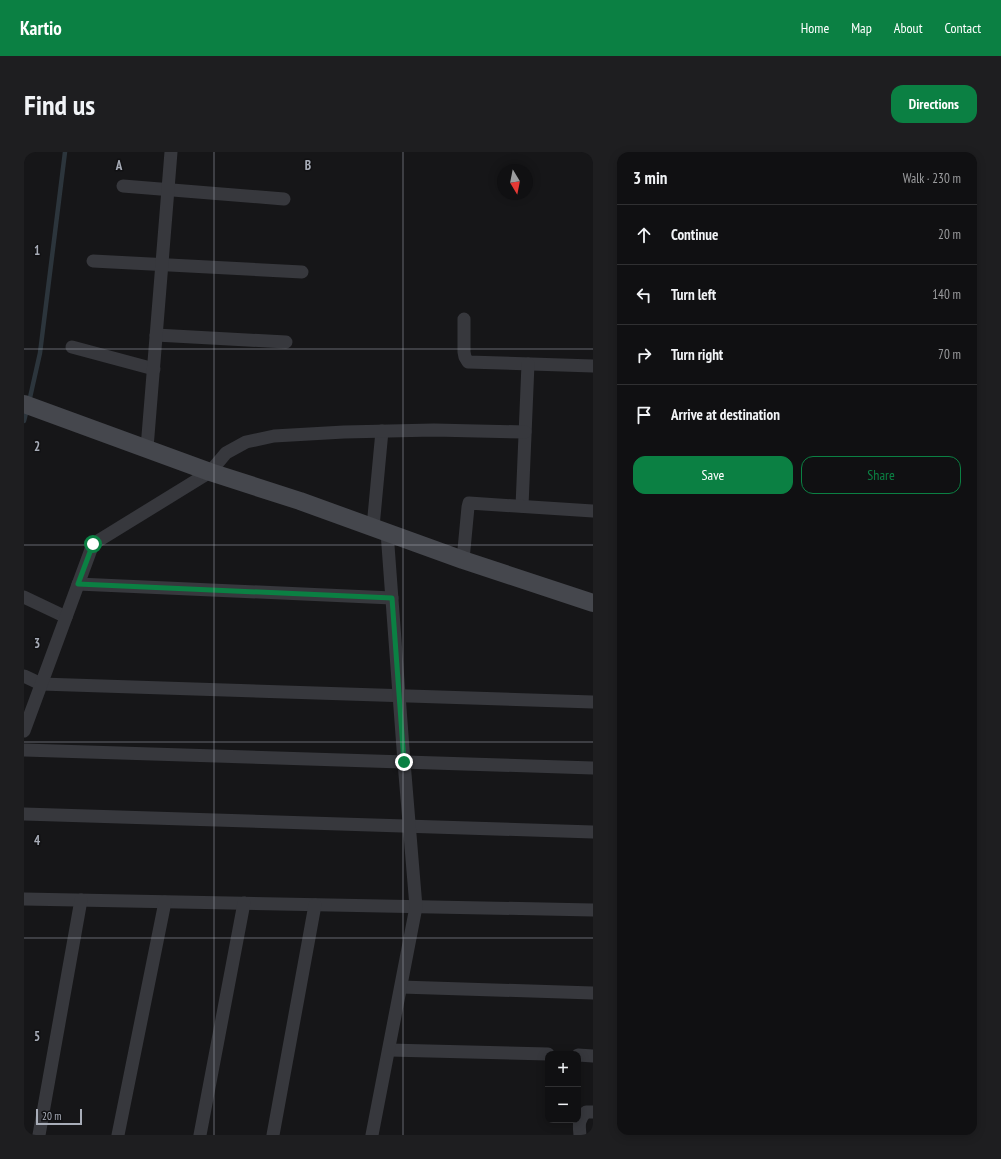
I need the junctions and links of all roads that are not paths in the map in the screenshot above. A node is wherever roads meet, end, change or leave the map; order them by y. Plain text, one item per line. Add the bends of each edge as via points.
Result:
1 (171, 152) edge
2 (122, 186) dead end
3 (168, 190) junction
4 (284, 200) dead end
5 (93, 261) dead end
6 (162, 265) junction
7 (302, 272) dead end
8 (464, 319) dead end
9 (156, 334) junction
10 (286, 342) dead end
11 (72, 347) dead end
12 (528, 364) junction
13 (593, 366) edge
14 (154, 369) junction
15 (29, 406) edge
16 (382, 431) junction
17 (525, 432) junction
18 (147, 448) junction
19 (210, 472) junction
20 (522, 506) junction
21 (593, 511) edge
22 (380, 530) junction
23 (463, 560) junction
24 (78, 584) junction
25 (24, 597) edge
26 (392, 598) junction
27 (593, 603) edge
28 (66, 617) junction
29 (24, 676) edge
30 (41, 684) junction
31 (400, 696) junction
32 (593, 702) edge
33 (24, 731) edge
34 (24, 750) edge
35 (404, 762) junction
36 (593, 768) edge
37 (24, 814) edge
38 (409, 826) junction
39 (593, 832) edge
40 (24, 900) edge
41 (81, 900) junction
42 (165, 902) junction
43 (244, 904) junction
44 (315, 905) junction
45 (416, 907) junction
46 (593, 910) edge
47 (401, 988) junction
48 (593, 993) edge
49 (389, 1050) junction
50 (545, 1054) edge
51 (581, 1055) edge
52 (593, 1056) edge
53 (593, 1112) edge
54 (39, 1135) edge
55 (118, 1135) edge
56 (200, 1135) edge
57 (273, 1135) edge
58 (372, 1135) edge
59 (580, 1135) edge

1 - 3 street
2 - 3 street
3 - 4 street
3 - 6 street
5 - 6 street
6 - 7 street
6 - 9 street
8 - 12 street via 464,352 468,362
9 - 10 street
9 - 14 street
11 - 14 street
12 - 13 street
12 - 17 street
14 - 18 street
15 - 18 street
16 - 17 street
16 - 19 street via 274,436 246,442 226,453
16 - 22 street
17 - 20 street
18 - 19 street
19 - 22 street
19 - 24 street via 93,544
20 - 21 street
20 - 23 street via 469,503
22 - 23 street
22 - 26 street
23 - 27 street
24 - 26 street
24 - 28 street
25 - 28 street
26 - 31 street
28 - 30 street
29 - 30 street
30 - 31 street
30 - 33 street
31 - 32 street
31 - 35 street
34 - 35 street
35 - 36 street
35 - 38 street
37 - 38 street
38 - 39 street
38 - 45 street
40 - 41 street
41 - 42 street
41 - 54 street
42 - 43 street
42 - 55 street
43 - 44 street
43 - 56 street
44 - 45 street
44 - 57 street
45 - 46 street
45 - 47 street
47 - 48 street
47 - 49 street
49 - 50 street
49 - 58 street
51 - 52 street
53 - 59 street via 586,1112 581,1117 578,1124

